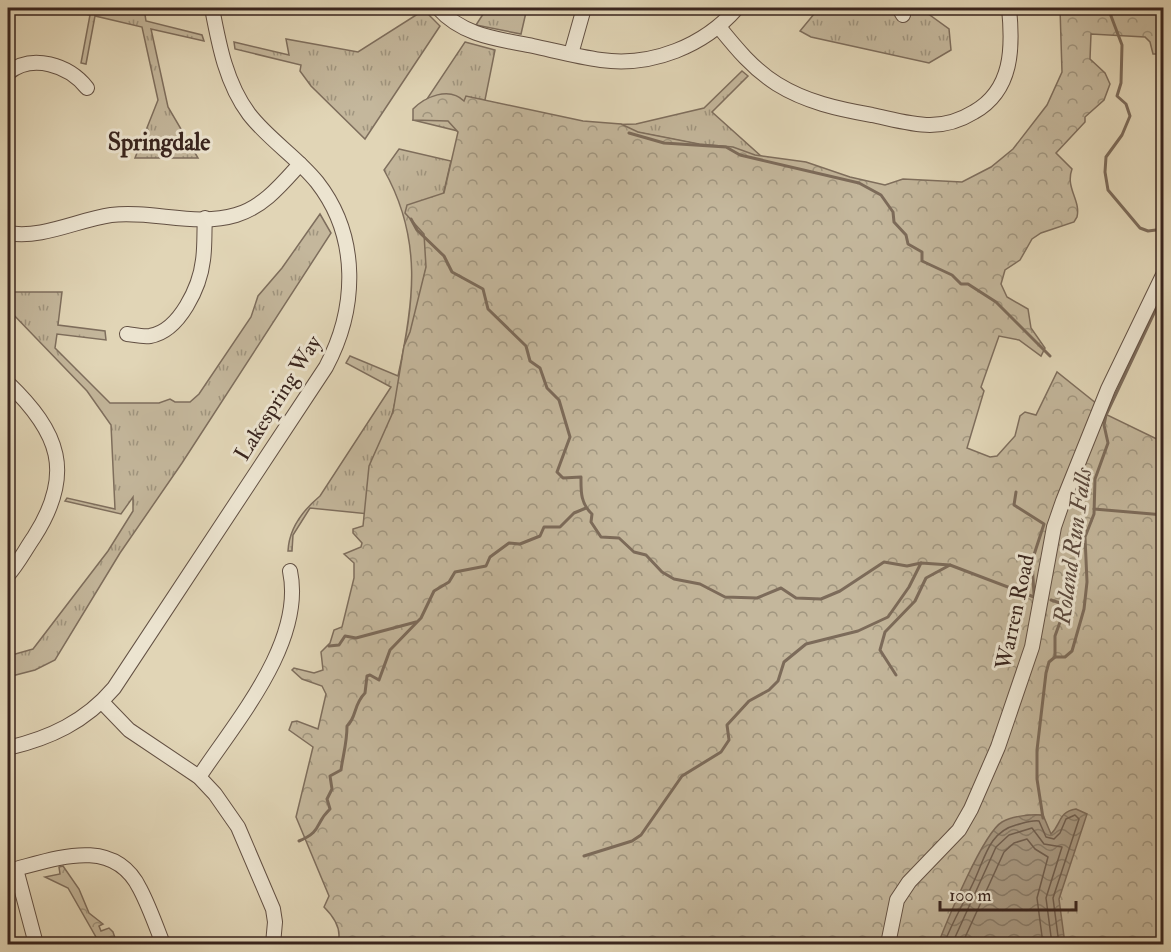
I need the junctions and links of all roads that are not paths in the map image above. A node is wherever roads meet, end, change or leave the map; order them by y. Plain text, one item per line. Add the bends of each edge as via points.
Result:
1 (212, 8) edge
2 (438, 8) edge
3 (584, 8) edge
4 (737, 8) edge
5 (1009, 8) edge
6 (718, 27) junction
7 (571, 54) junction
8 (8, 74) edge
9 (87, 88) dead end
10 (300, 164) junction
11 (205, 218) junction
12 (8, 232) edge
13 (1164, 273) edge
14 (127, 334) dead end
15 (8, 383) edge
16 (290, 571) dead end
17 (8, 575) edge
18 (102, 702) junction
19 (8, 748) edge
20 (199, 777) junction
21 (12, 870) edge
22 (36, 945) edge
23 (163, 945) edge
24 (273, 945) edge
25 (888, 945) edge

1 - 10 street, Lakespring Way via 236,94 261,129
2 - 7 street via 456,24 478,34
3 - 7 street
4 - 6 street
5 - 6 street via 1009,65 997,92 964,118 930,125 844,110 799,96 761,73
6 - 7 street via 683,48 642,60 602,60
8 - 9 street via 18,66 37,63 69,72
10 - 11 street via 279,188 248,210
10 - 18 street, Lakespring Way via 329,202 346,244 349,303 338,344 134,660
11 - 12 street via 113,215 26,235
11 - 14 street via 200,274 176,320 151,336
13 - 25 street, Warren Road via 1108,389 1063,501 1054,527 1032,647 998,747 959,830 897,900
15 - 17 street via 45,424 51,438 57,489 44,520
16 - 20 street via 292,606 279,652
18 - 19 street, Lakespring Way via 69,727
18 - 20 street via 129,730
20 - 24 street via 226,807 247,846 273,909
21 - 22 street
21 - 23 street via 85,854 110,857 140,887

